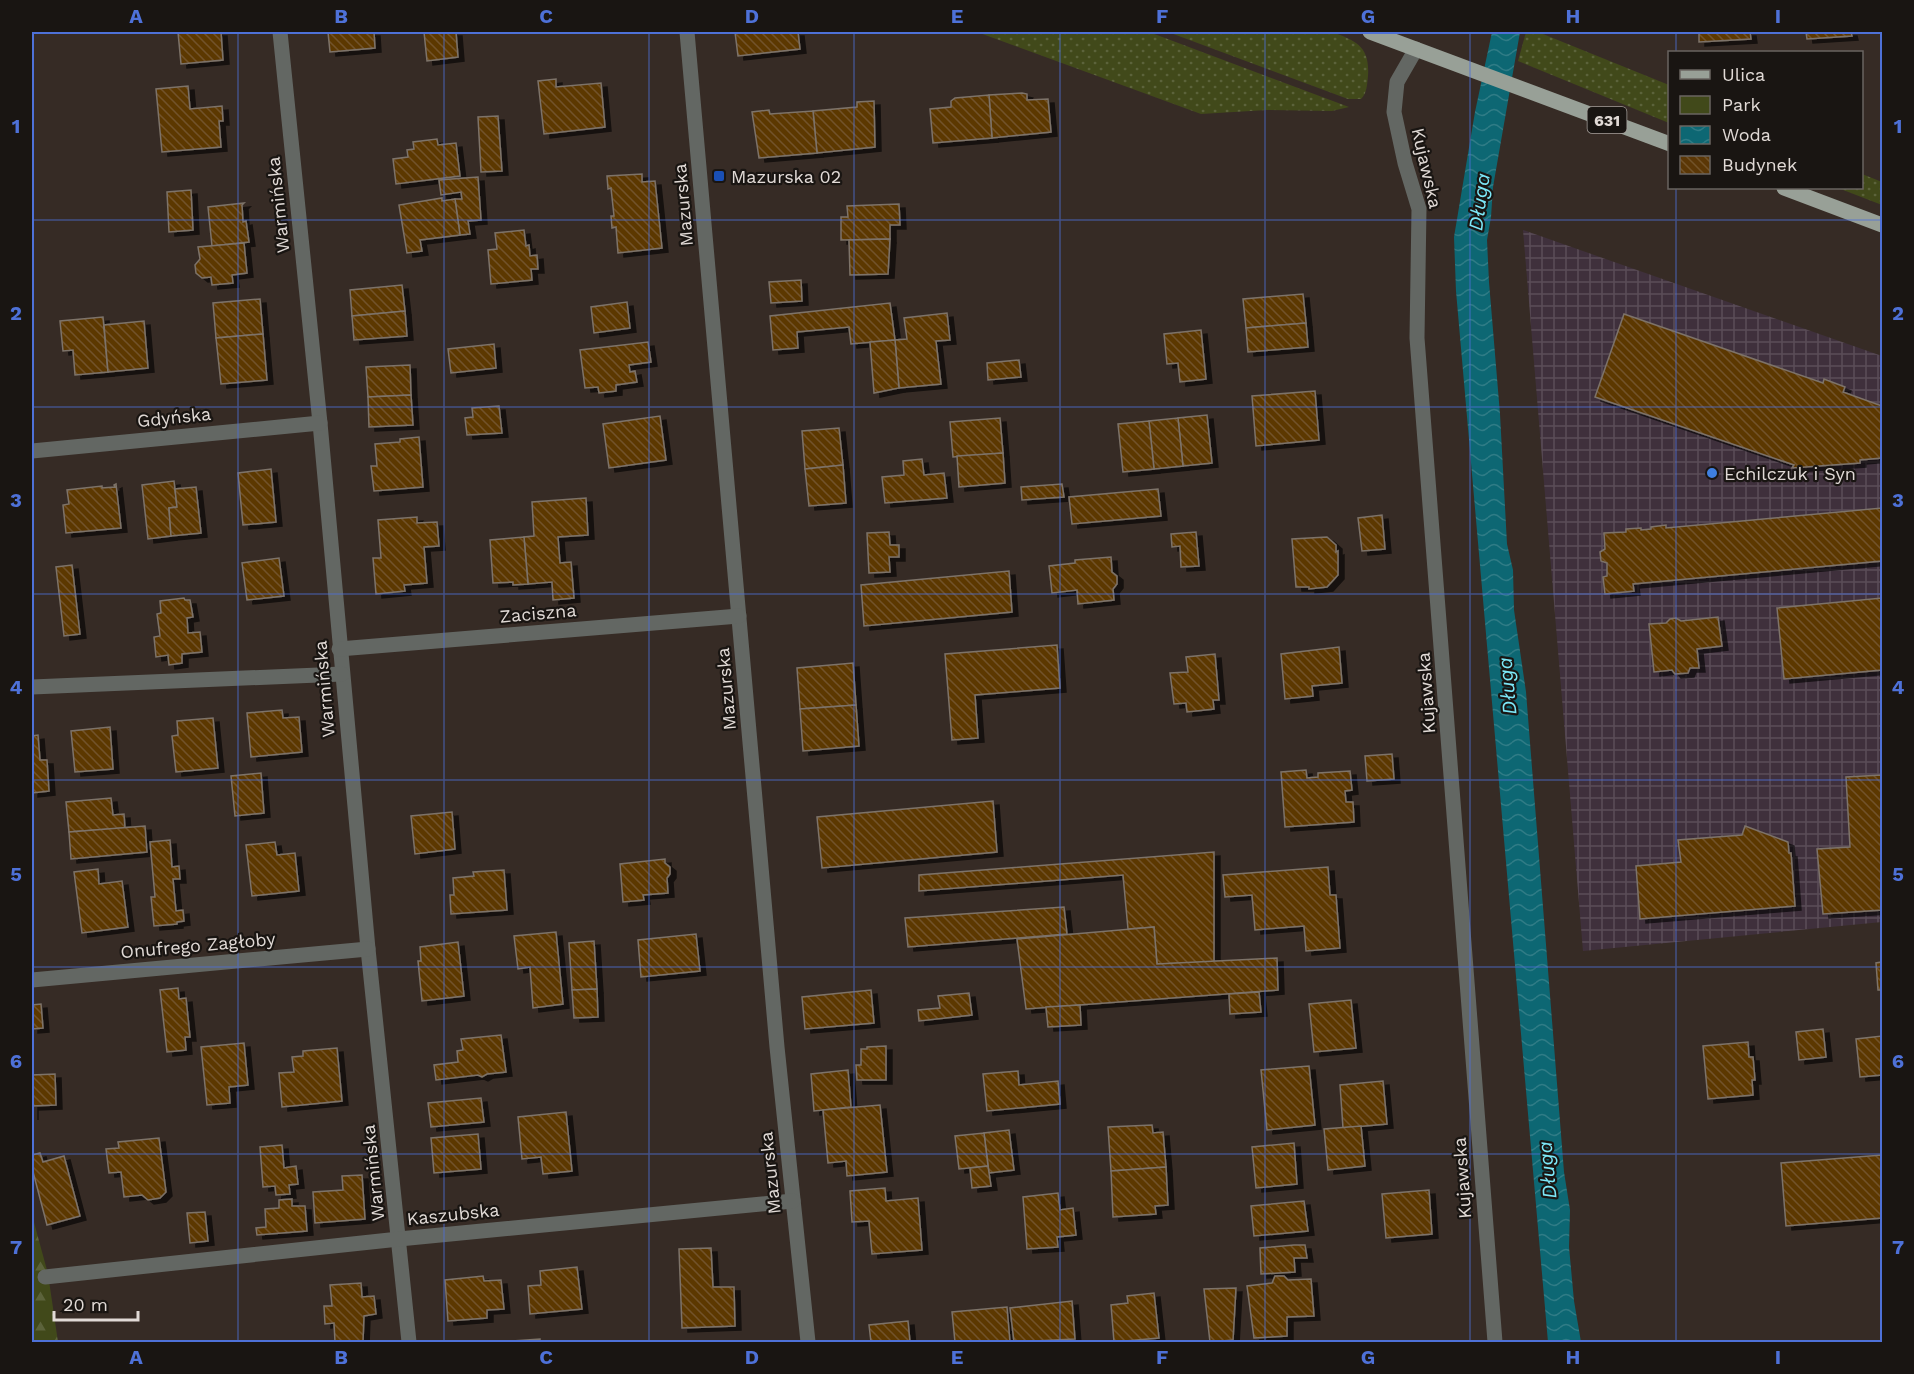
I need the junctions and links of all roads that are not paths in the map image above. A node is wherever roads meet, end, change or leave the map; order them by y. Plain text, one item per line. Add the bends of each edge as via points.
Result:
1 (280, 32) edge
2 (687, 32) edge
3 (1370, 32) edge
4 (1416, 49) junction
5 (1668, 143) edge
6 (1787, 189) edge
7 (1882, 225) edge
8 (320, 423) junction
9 (32, 451) edge
10 (739, 616) junction
11 (339, 649) junction
12 (342, 674) junction
13 (32, 687) edge
14 (368, 949) junction
15 (32, 980) edge
16 (793, 1201) junction
17 (399, 1239) junction
18 (45, 1277) dead end
19 (409, 1342) edge
20 (808, 1342) edge
21 (1495, 1342) edge

1 - 8 street, Warmińska
2 - 10 street, Mazurska
3 - 4 main road, 631
4 - 5 main road, 631
4 - 21 street, Kujawska via 1397,82 1394,112 1419,209 1417,338
6 - 7 main road
8 - 9 street, Gdyńska
8 - 11 street, Warmińska
10 - 11 street, Zaciszna
10 - 16 street, Mazurska
11 - 12 street, Warmińska
12 - 13 street
12 - 14 street, Warmińska
14 - 15 street, Onufrego Zagłoby
14 - 17 street, Warmińska
16 - 17 street, Kaszubska
16 - 20 street, Mazurska
17 - 18 street, Kaszubska
17 - 19 street, Warmińska

